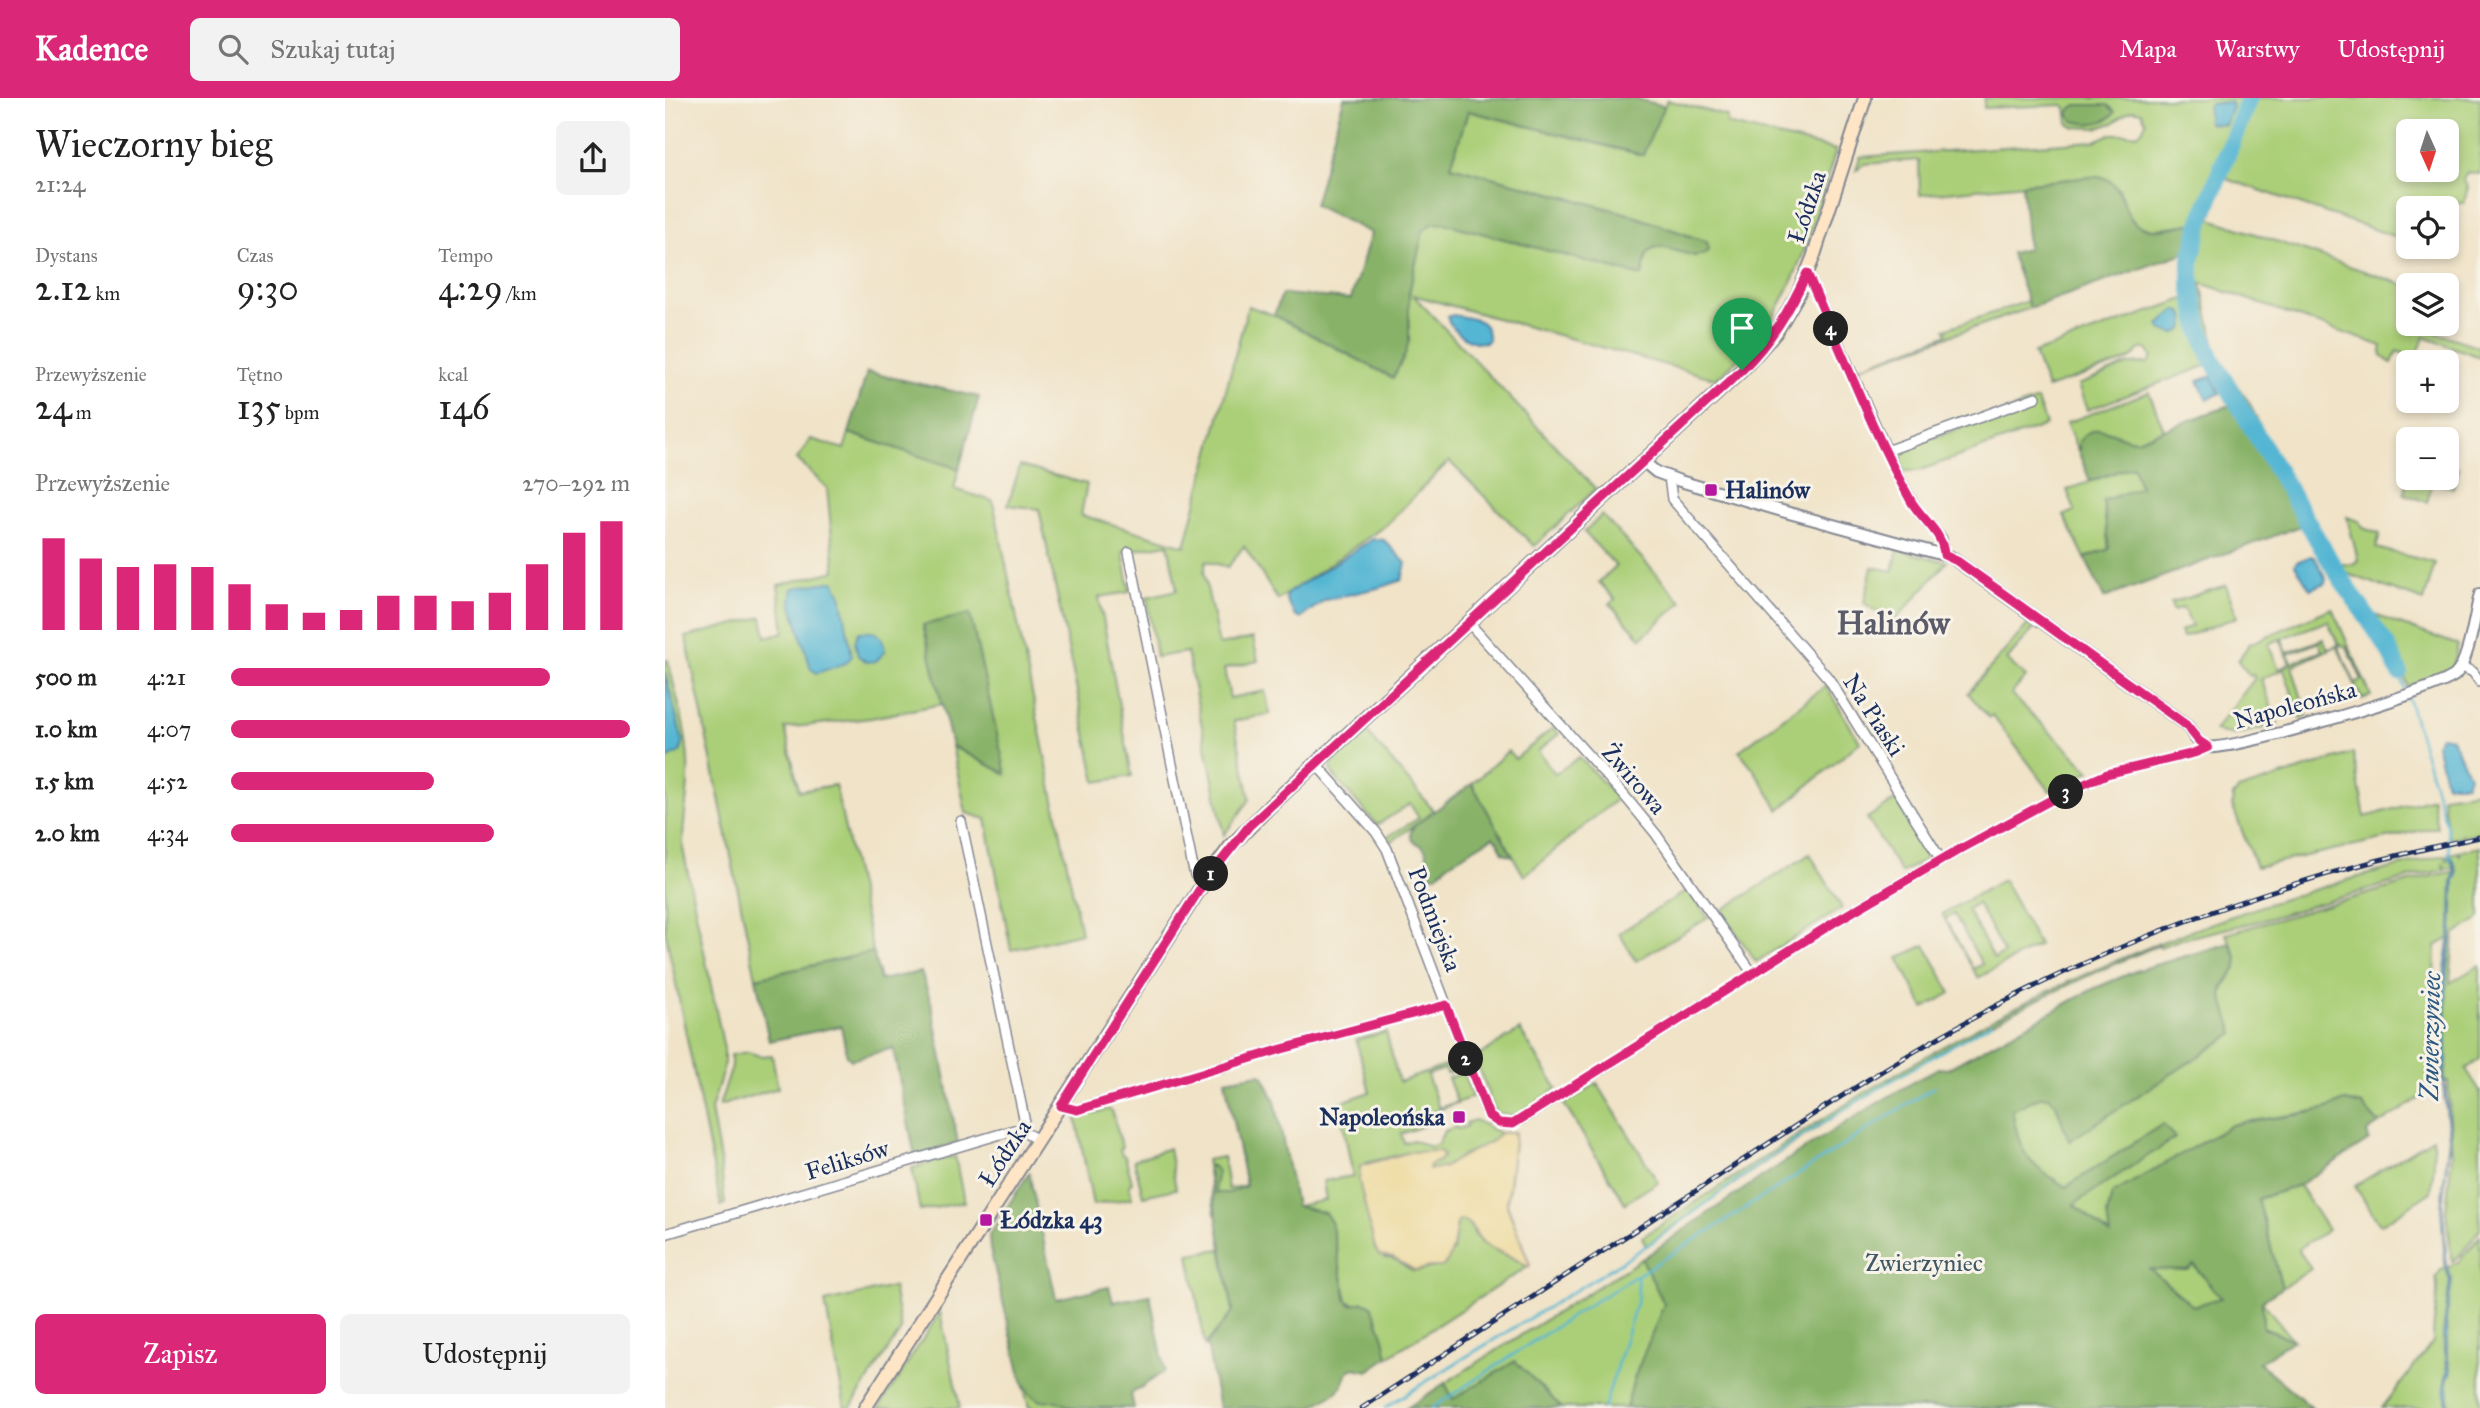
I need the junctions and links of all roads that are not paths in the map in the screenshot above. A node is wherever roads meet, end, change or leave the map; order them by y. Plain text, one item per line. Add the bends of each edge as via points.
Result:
1 (1865, 98) edge
2 (1807, 273) junction
3 (2036, 397) dead end
4 (1886, 451) junction
5 (1644, 462) junction
6 (1674, 479) junction
7 (1129, 552) dead end
8 (1944, 555) junction
9 (2480, 594) edge
10 (1469, 623) junction
11 (2462, 667) junction
12 (2480, 682) edge
13 (2196, 738) junction
14 (2208, 747) junction
15 (2185, 754) junction
16 (1316, 764) junction
17 (961, 821) dead end
18 (1941, 860) junction
19 (1203, 884) junction
20 (1753, 974) junction
21 (1446, 1005) junction
22 (1061, 1106) junction
23 (1485, 1107) joint
24 (1022, 1132) junction
25 (1038, 1140) junction
26 (665, 1234) edge
27 (865, 1408) edge

1 - 2 main road, Łódzka
2 - 4 street
2 - 5 main road, Łódzka via 1763,349
3 - 4 street
4 - 8 street via 1913,504 1942,539
5 - 6 street
5 - 10 main road, Łódzka
6 - 8 street
6 - 18 street, Na Piaski via 1677,505 1829,679
7 - 19 street via 1192,863
8 - 13 street via 2189,727
9 - 11 street
10 - 16 main road, Łódzka
10 - 20 street, Żwirowa via 1656,834
11 - 12 street
11 - 14 street, Napoleońska via 2449,679 2399,698 2268,736
13 - 14 street
13 - 15 street
14 - 15 street, Napoleońska
15 - 18 street, Napoleońska via 2084,783
16 - 19 main road, Łódzka via 1249,826
16 - 21 street, Podmiejska via 1387,849
17 - 24 street via 1024,1118
18 - 20 street, Napoleońska
19 - 22 main road, Łódzka
20 - 23 street, Napoleońska via 1519,1121 1499,1123
21 - 22 street via 1077,1110
21 - 23 street, Podmiejska
22 - 25 main road, Łódzka
24 - 25 street
24 - 26 street, Feliksów via 1014,1130
25 - 27 main road, Łódzka

